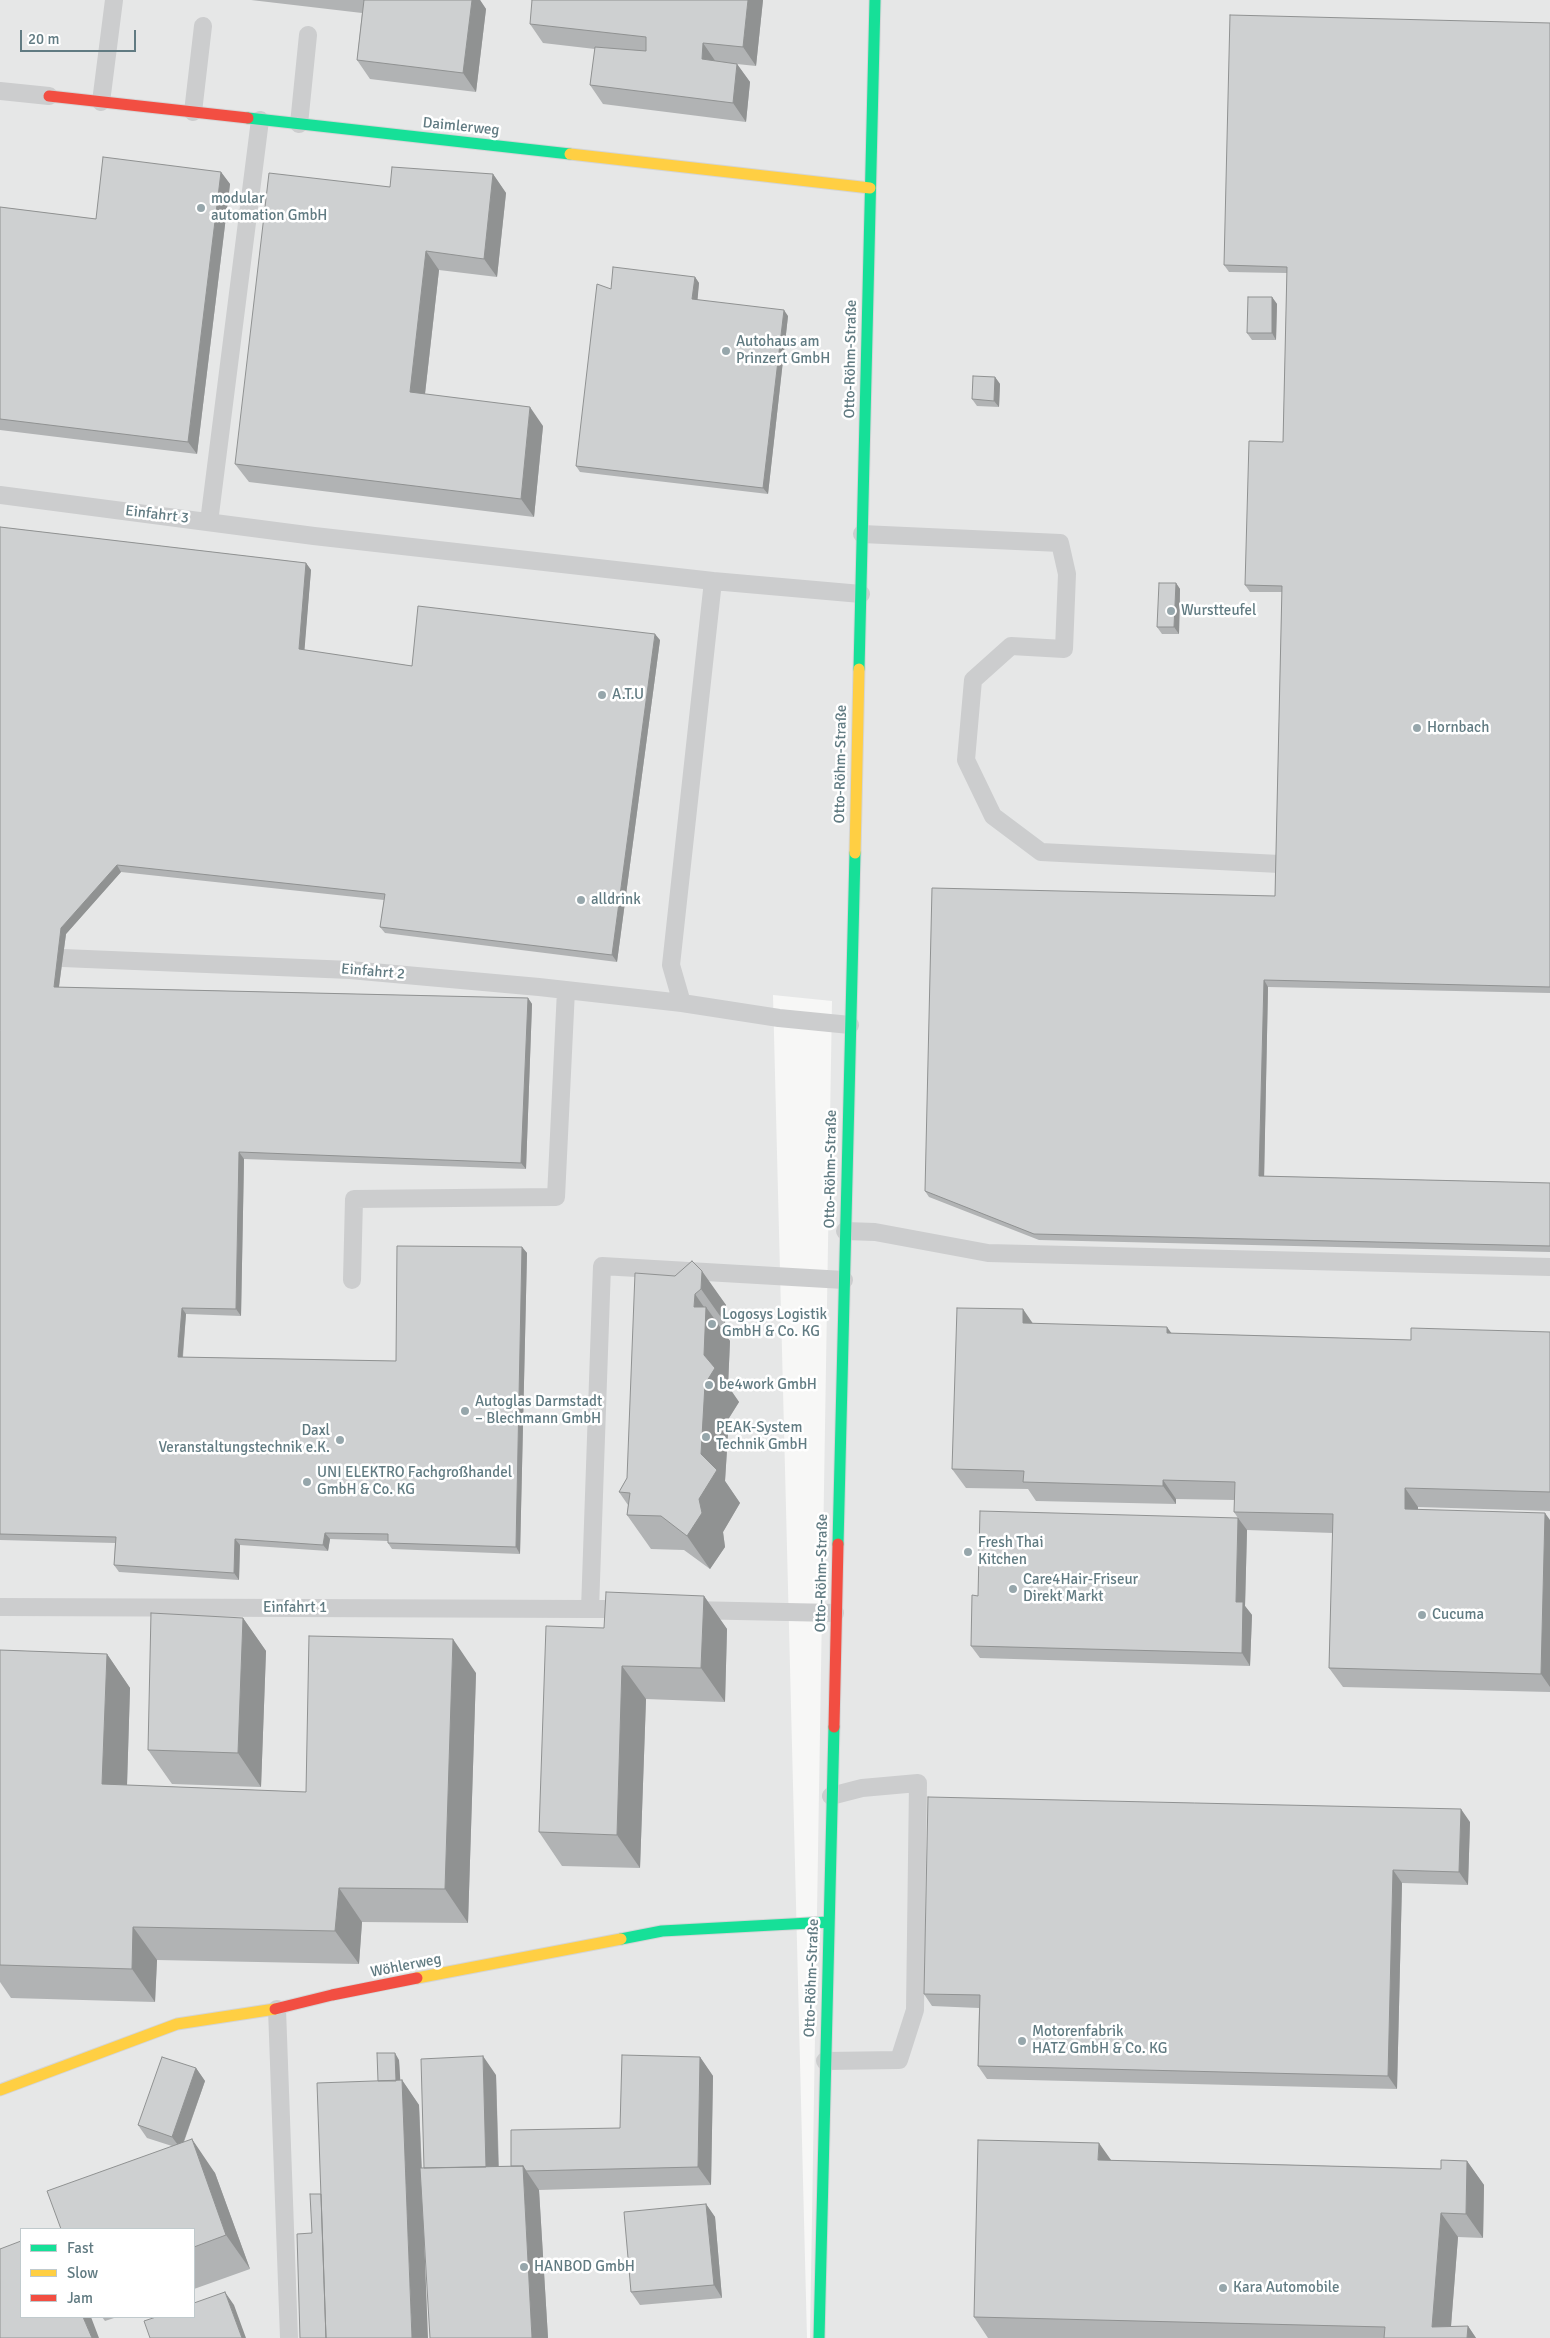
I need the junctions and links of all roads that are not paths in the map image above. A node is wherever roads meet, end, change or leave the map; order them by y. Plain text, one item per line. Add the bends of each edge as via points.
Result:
1 (114, 0) edge
2 (875, 0) edge
3 (203, 26) dead end
4 (308, 35) dead end
5 (0, 91) edge
6 (49, 96) joint
7 (100, 102) junction
8 (193, 112) junction
9 (260, 120) junction
10 (299, 124) junction
11 (870, 188) junction
12 (0, 495) edge
13 (209, 522) junction
14 (862, 534) junction
15 (713, 581) junction
16 (860, 594) junction
17 (1319, 866) edge
18 (62, 958) dead end
19 (566, 990) junction
20 (682, 1003) junction
21 (850, 1025) junction
22 (845, 1231) junction
23 (1550, 1267) edge
24 (352, 1280) dead end
25 (844, 1280) junction
26 (0, 1607) edge
27 (590, 1609) junction
28 (648, 1609) edge
29 (668, 1610) edge
30 (835, 1613) junction
31 (831, 1796) junction
32 (828, 1922) junction
33 (277, 2008) junction
34 (825, 2061) junction
35 (0, 2090) edge
36 (289, 2338) edge
37 (819, 2338) edge

1 - 7 lane
2 - 11 street, Otto-Röhm-Straße
3 - 8 lane
4 - 10 lane
5 - 6 lane
6 - 7 street, Daimlerweg
7 - 8 street, Daimlerweg
8 - 9 street, Daimlerweg
9 - 10 street, Daimlerweg
9 - 13 lane
10 - 11 street, Daimlerweg
11 - 14 street, Otto-Röhm-Straße
12 - 13 lane, Einfahrt 3
13 - 15 lane, Einfahrt 3
14 - 16 street, Otto-Röhm-Straße
14 - 17 lane via 1060,543 1068,574 1064,649 1011,646 973,680 966,760 993,816 1041,852
15 - 16 lane, Einfahrt 3
15 - 20 lane via 671,965
16 - 21 street, Otto-Röhm-Straße
18 - 19 lane, Einfahrt 2 via 350,970
19 - 20 lane, Einfahrt 2
19 - 24 lane via 556,1198 354,1199
20 - 21 lane, Einfahrt 2
21 - 22 street, Otto-Röhm-Straße
22 - 23 lane via 875,1232 988,1253
22 - 25 street, Otto-Röhm-Straße
25 - 27 lane via 602,1266
25 - 30 street, Otto-Röhm-Straße
26 - 27 lane, Einfahrt 1
27 - 28 lane, Einfahrt 1
29 - 30 lane
30 - 31 street, Otto-Röhm-Straße
31 - 32 street, Otto-Röhm-Straße
31 - 34 lane via 862,1788 918,1783 915,2010 899,2060
32 - 33 street, Wöhlerweg via 662,1931
32 - 34 street, Otto-Röhm-Straße
33 - 35 street, Wöhlerweg via 177,2024
33 - 36 lane
34 - 37 street, Otto-Röhm-Straße

